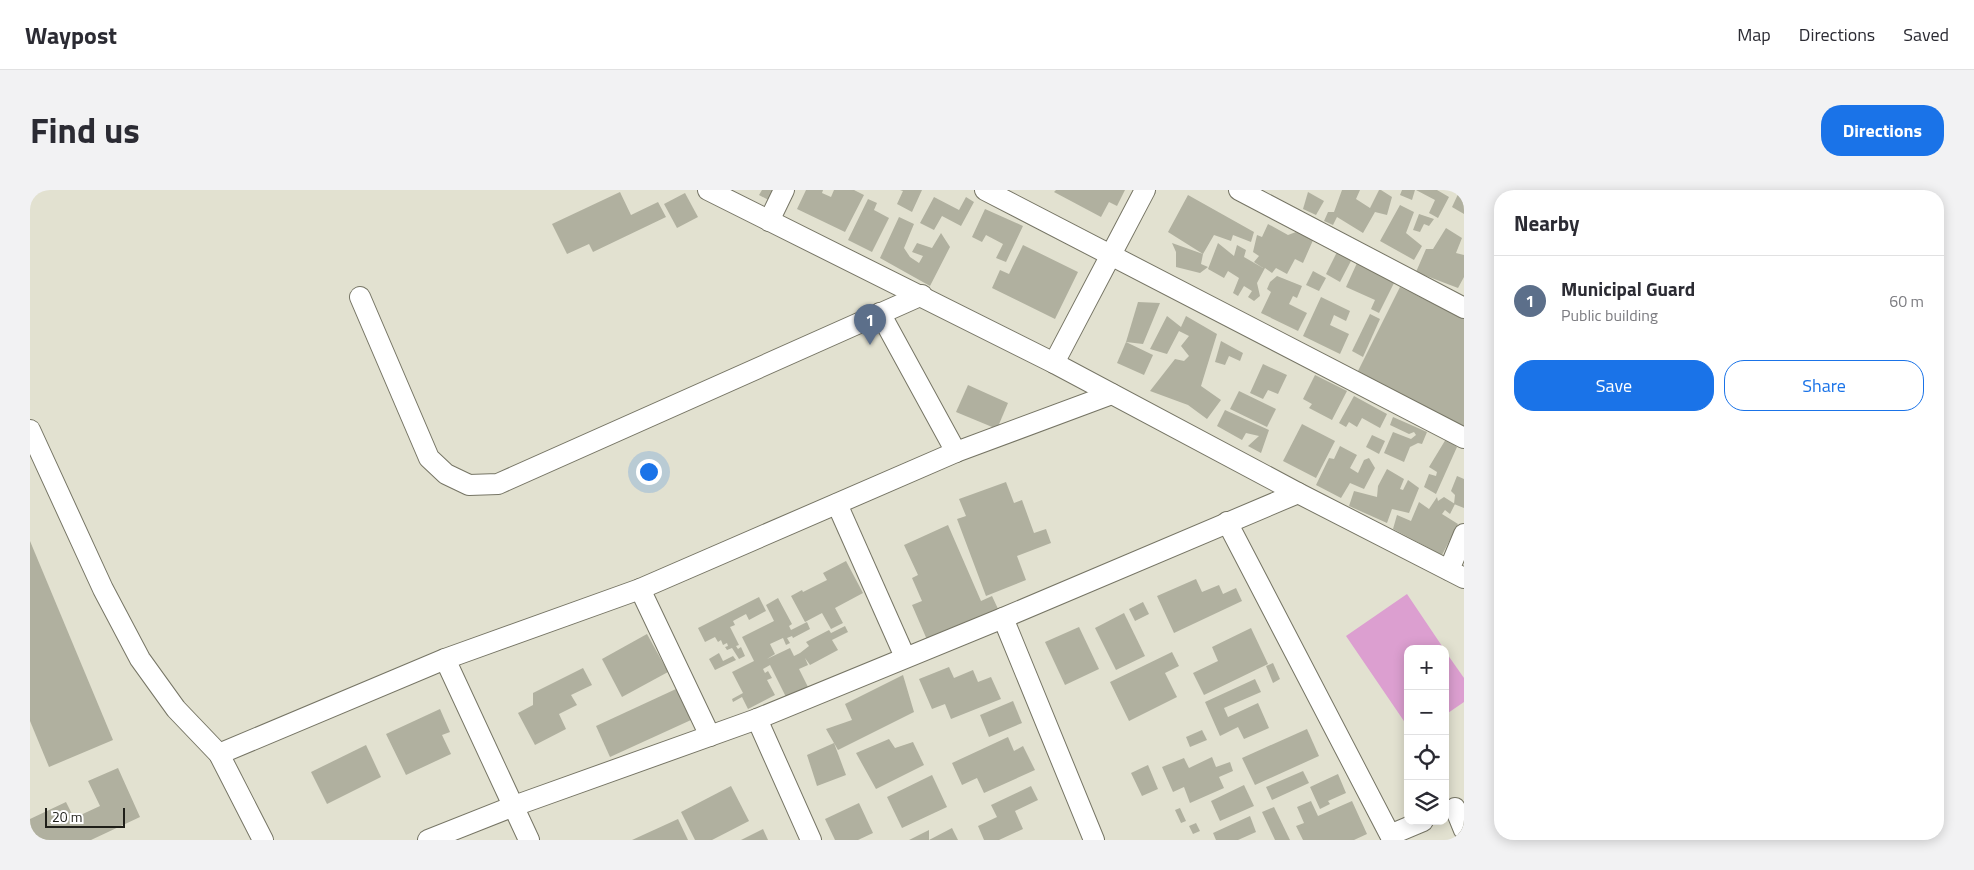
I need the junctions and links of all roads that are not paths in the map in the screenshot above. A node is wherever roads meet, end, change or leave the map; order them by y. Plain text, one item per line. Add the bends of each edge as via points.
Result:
1 (708, 190) edge
2 (784, 190) edge
3 (985, 190) edge
4 (1145, 190) edge
5 (1239, 190) edge
6 (769, 221) junction
7 (1111, 254) junction
8 (922, 295) junction
9 (360, 297) dead end
10 (1464, 308) edge
11 (880, 314) junction
12 (1054, 362) junction
13 (1112, 394) junction
14 (30, 430) edge
15 (1464, 438) edge
16 (956, 452) junction
17 (1298, 493) junction
18 (838, 504) junction
19 (1227, 522) junction
20 (1464, 534) edge
21 (1456, 574) edge
22 (640, 589) junction
23 (1004, 618) junction
24 (905, 657) junction
25 (445, 659) junction
26 (757, 719) junction
27 (710, 736) junction
28 (219, 754) junction
29 (514, 806) junction
30 (1455, 808) edge
31 (1414, 825) edge
32 (1464, 830) edge
33 (1386, 838) edge
34 (263, 840) edge
35 (428, 840) edge
36 (529, 840) edge
37 (811, 840) edge
38 (1094, 840) edge

1 - 6 street
2 - 6 street
3 - 7 street
4 - 7 street
5 - 10 street
6 - 8 street
7 - 12 street
7 - 15 street
8 - 11 street
8 - 12 street
9 - 11 street via 429,458 446,474 469,485 498,484
11 - 16 street
12 - 13 street
13 - 16 street
13 - 17 street
14 - 28 street via 103,589 140,659 176,709
16 - 18 street
17 - 19 street
17 - 21 street
18 - 22 street
18 - 24 street
19 - 23 street
19 - 33 street
20 - 21 street
22 - 25 street
22 - 27 street
23 - 24 street
23 - 38 street
24 - 26 street
25 - 28 street
25 - 29 street
26 - 27 street
26 - 37 street
27 - 29 street
28 - 34 street
29 - 35 street
29 - 36 street
30 - 32 street
31 - 33 street

